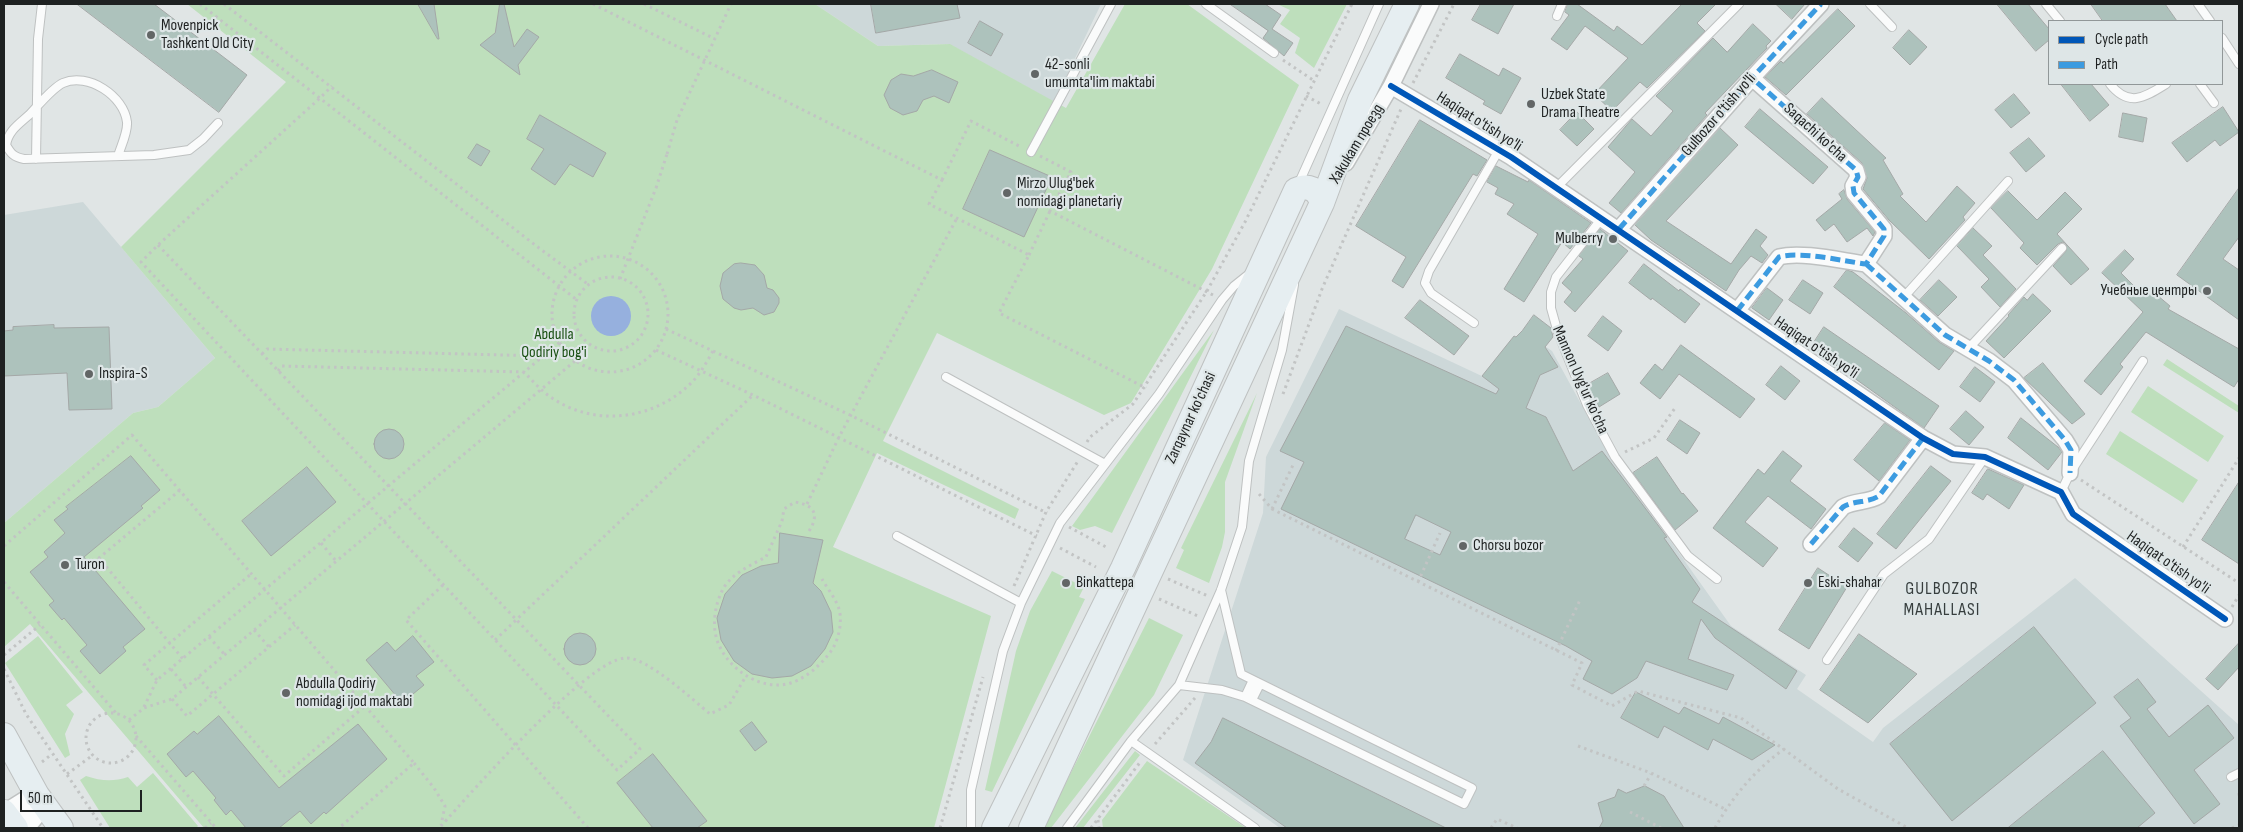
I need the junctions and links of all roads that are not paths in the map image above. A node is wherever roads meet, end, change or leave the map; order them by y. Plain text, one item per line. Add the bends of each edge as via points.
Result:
1 (42, 4) edge
2 (1111, 4) edge
3 (1206, 4) edge
4 (1379, 4) edge
5 (1406, 4) edge
6 (1431, 4) edge
7 (1562, 4) edge
8 (1739, 4) edge
9 (1821, 4) edge
10 (1870, 4) edge
11 (2046, 4) edge
12 (2198, 4) edge
13 (1556, 16) dead end
14 (2059, 20) edge
15 (2209, 20) edge
16 (1892, 26) dead end
17 (2223, 40) edge
18 (1274, 53) road end
19 (2239, 64) edge
20 (1752, 78) junction
21 (2111, 85) edge
22 (2164, 85) edge
23 (2201, 85) edge
24 (1392, 86) junction
25 (2214, 103) dead end
26 (37, 106) junction
27 (218, 123) dead end
28 (5, 145) edge
29 (1499, 150) junction
30 (1031, 152) road end
31 (118, 156) junction
32 (36, 159) junction
33 (2008, 181) dead end
34 (1556, 188) junction
35 (1296, 190) junction
36 (1322, 203) junction
37 (1602, 218) junction
38 (1619, 229) junction
39 (1302, 245) junction
40 (2062, 248) dead end
41 (1262, 263) junction
42 (1866, 264) junction
43 (1903, 298) junction
44 (1736, 311) junction
45 (1474, 323) dead end
46 (1968, 349) junction
47 (2143, 361) dead end
48 (946, 377) dead end
49 (1923, 438) junction
50 (1985, 457) junction
51 (1105, 464) junction
52 (2070, 473) junction
53 (2061, 492) junction
54 (897, 536) dead end
55 (1811, 544) dead end
56 (1718, 579) dead end
57 (1221, 590) junction
58 (1021, 603) junction
59 (2225, 619) dead end
60 (1827, 660) dead end
61 (1256, 682) junction
62 (1179, 685) junction
63 (1248, 698) junction
64 (4, 735) edge
65 (1131, 741) junction
66 (2239, 773) edge
67 (2231, 777) dead end
68 (40, 800) junction
69 (11, 820) edge
70 (61, 828) edge
71 (971, 828) edge
72 (994, 828) edge
73 (1031, 828) edge
74 (1067, 828) edge
75 (1255, 828) edge

1 - 26 lane
2 - 30 lane
3 - 18 lane
4 - 35 lane, Zarqaynar ko'chasi
5 - 36 main road, Zarqaynar ko'chasi via 1360,100
6 - 24 street, Хакикат проезд
7 - 13 lane
8 - 34 lane
9 - 20 street, Gulbozor o'tish yo'li
10 - 16 lane
11 - 14 lane
12 - 15 lane
17 - 19 lane
20 - 38 street, Gulbozor o'tish yo'li
20 - 42 street, Saqachi ko'cha via 1856,170 1858,177 1853,186 1854,193 1884,229 1884,236
21 - 22 lane via 2116,92 2127,97 2143,98
23 - 25 lane
24 - 29 street, Haqiqat o'tish yo'li
24 - 36 street, Хакикат проезд
26 - 28 lane via 10,132
26 - 31 lane via 61,84 78,80 94,84 112,97 125,113 128,125
26 - 32 lane
27 - 31 lane via 189,150
28 - 32 lane via 17,158
29 - 34 street, Haqiqat o'tish yo'li
29 - 45 lane via 1425,283 1431,293
31 - 32 lane
33 - 43 lane
34 - 37 street, Haqiqat o'tish yo'li
35 - 36 main road via 1312,189
35 - 41 main road, Zarqaynar ko'chasi
36 - 39 main road, Zarqaynar ko'chasi
37 - 38 street, Haqiqat o'tish yo'li
37 - 56 lane, Mannon Uyg'ur ko'cha via 1556,277 1551,292 1551,308 1558,333 1587,404 1616,457 1688,556
38 - 44 street, Haqiqat o'tish yo'li
39 - 57 lane via 1282,350 1249,461 1242,527
39 - 73 main road, Zarqaynar ko'chasi
40 - 46 lane
41 - 51 lane via 1222,300 1159,394
41 - 72 main road, Zarqaynar ko'chasi via 1123,568
42 - 43 street
42 - 44 street via 1787,255 1779,258
43 - 46 street via 1945,335
44 - 49 street, Haqiqat o'tish yo'li
46 - 52 street via 2014,380 2065,440 2071,450
47 - 52 lane
48 - 51 lane
49 - 50 street, Haqiqat o'tish yo'li via 1953,454
49 - 55 street via 1879,496 1843,507
50 - 53 street, Haqiqat o'tish yo'li
50 - 60 lane via 1929,539 1884,574
51 - 58 lane via 1060,523
52 - 53 lane
53 - 59 street, Haqiqat o'tish yo'li via 2073,514
54 - 58 lane
57 - 61 lane via 1241,674
57 - 62 lane
58 - 71 lane via 1003,651 971,790
61 - 63 lane
61 - 63 lane via 1472,788 1464,804
62 - 63 lane via 1222,690
62 - 65 lane
64 - 68 main road
65 - 74 lane
65 - 75 lane
66 - 67 lane
68 - 69 main road
68 - 70 main road

